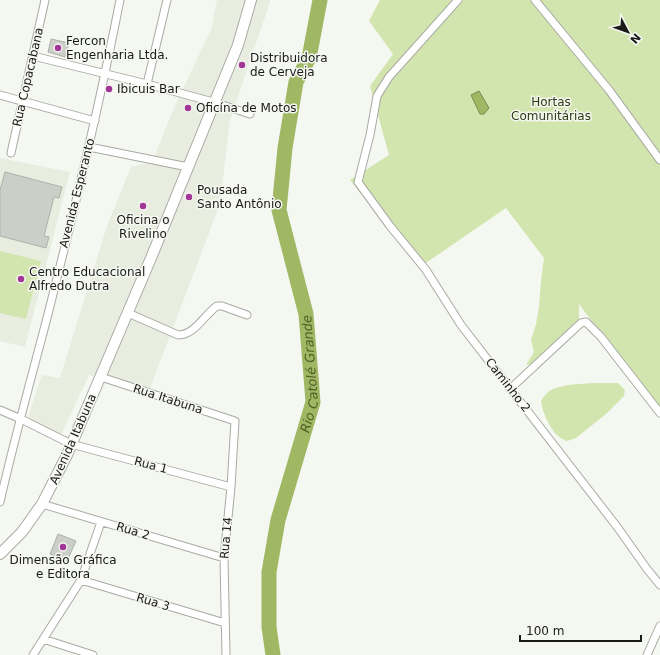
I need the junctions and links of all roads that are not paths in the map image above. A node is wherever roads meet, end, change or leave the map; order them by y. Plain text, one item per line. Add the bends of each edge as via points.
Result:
1 (46, 0) edge
2 (120, 0) edge
3 (167, 0) edge
4 (251, 0) edge
5 (458, 0) edge
6 (535, 0) edge
7 (33, 56) junction
8 (106, 75) junction
9 (147, 84) junction
10 (0, 95) edge
11 (24, 100) junction
12 (213, 102) junction
13 (250, 114) dead end
14 (95, 121) junction
15 (89, 147) junction
16 (11, 153) dead end
17 (660, 160) edge
18 (188, 167) junction
19 (128, 313) junction
20 (247, 316) dead end
21 (101, 377) junction
22 (511, 388) junction
23 (0, 410) edge
24 (660, 413) edge
25 (21, 419) junction
26 (236, 422) joint
27 (71, 444) junction
28 (231, 487) junction
29 (0, 502) edge
30 (42, 504) junction
31 (101, 522) junction
32 (0, 554) edge
33 (224, 558) junction
34 (81, 580) junction
35 (660, 585) edge
36 (225, 623) junction
37 (660, 626) edge
38 (42, 639) junction
39 (33, 655) edge
40 (93, 655) edge
41 (226, 655) edge
42 (647, 655) edge

1 - 7 street, Rua Copacabana
2 - 8 street, Avenida Esperanto
3 - 9 street
4 - 12 main road, Avenida Itabuna via 238,45
5 - 22 street, Caminho 2 via 389,77 379,92 358,182 426,270 461,325
6 - 17 street via 609,90
7 - 8 street
7 - 11 street, Rua Copacabana
8 - 9 street
8 - 14 street, Avenida Esperanto
9 - 12 street
10 - 11 street
11 - 14 street
11 - 16 street, Rua Copacabana
12 - 13 street
12 - 18 main road, Avenida Itabuna
14 - 15 street, Avenida Esperanto
15 - 18 street
15 - 25 street, Avenida Esperanto
18 - 19 main road, Avenida Itabuna
19 - 20 street via 178,335 190,332 217,306
19 - 21 main road, Avenida Itabuna
21 - 26 street, Rua Itabuna
21 - 27 main road, Avenida Itabuna
22 - 24 street via 581,323 586,322 601,337
22 - 35 street, Caminho 2
23 - 25 street, Rua 1
25 - 27 street, Rua 1
25 - 29 street, Avenida Esperanto
26 - 28 street, Rua 14
27 - 28 street, Rua 1
27 - 30 main road, Avenida Itabuna
28 - 33 street, Rua 14
30 - 31 street, Rua 2
30 - 32 main road, Avenida Itabuna via 22,532
31 - 33 street, Rua 2
31 - 34 street
33 - 36 street, Rua 14
34 - 36 street, Rua 3
34 - 38 street
36 - 41 street, Rua 14
37 - 42 street
38 - 39 street
38 - 40 street

